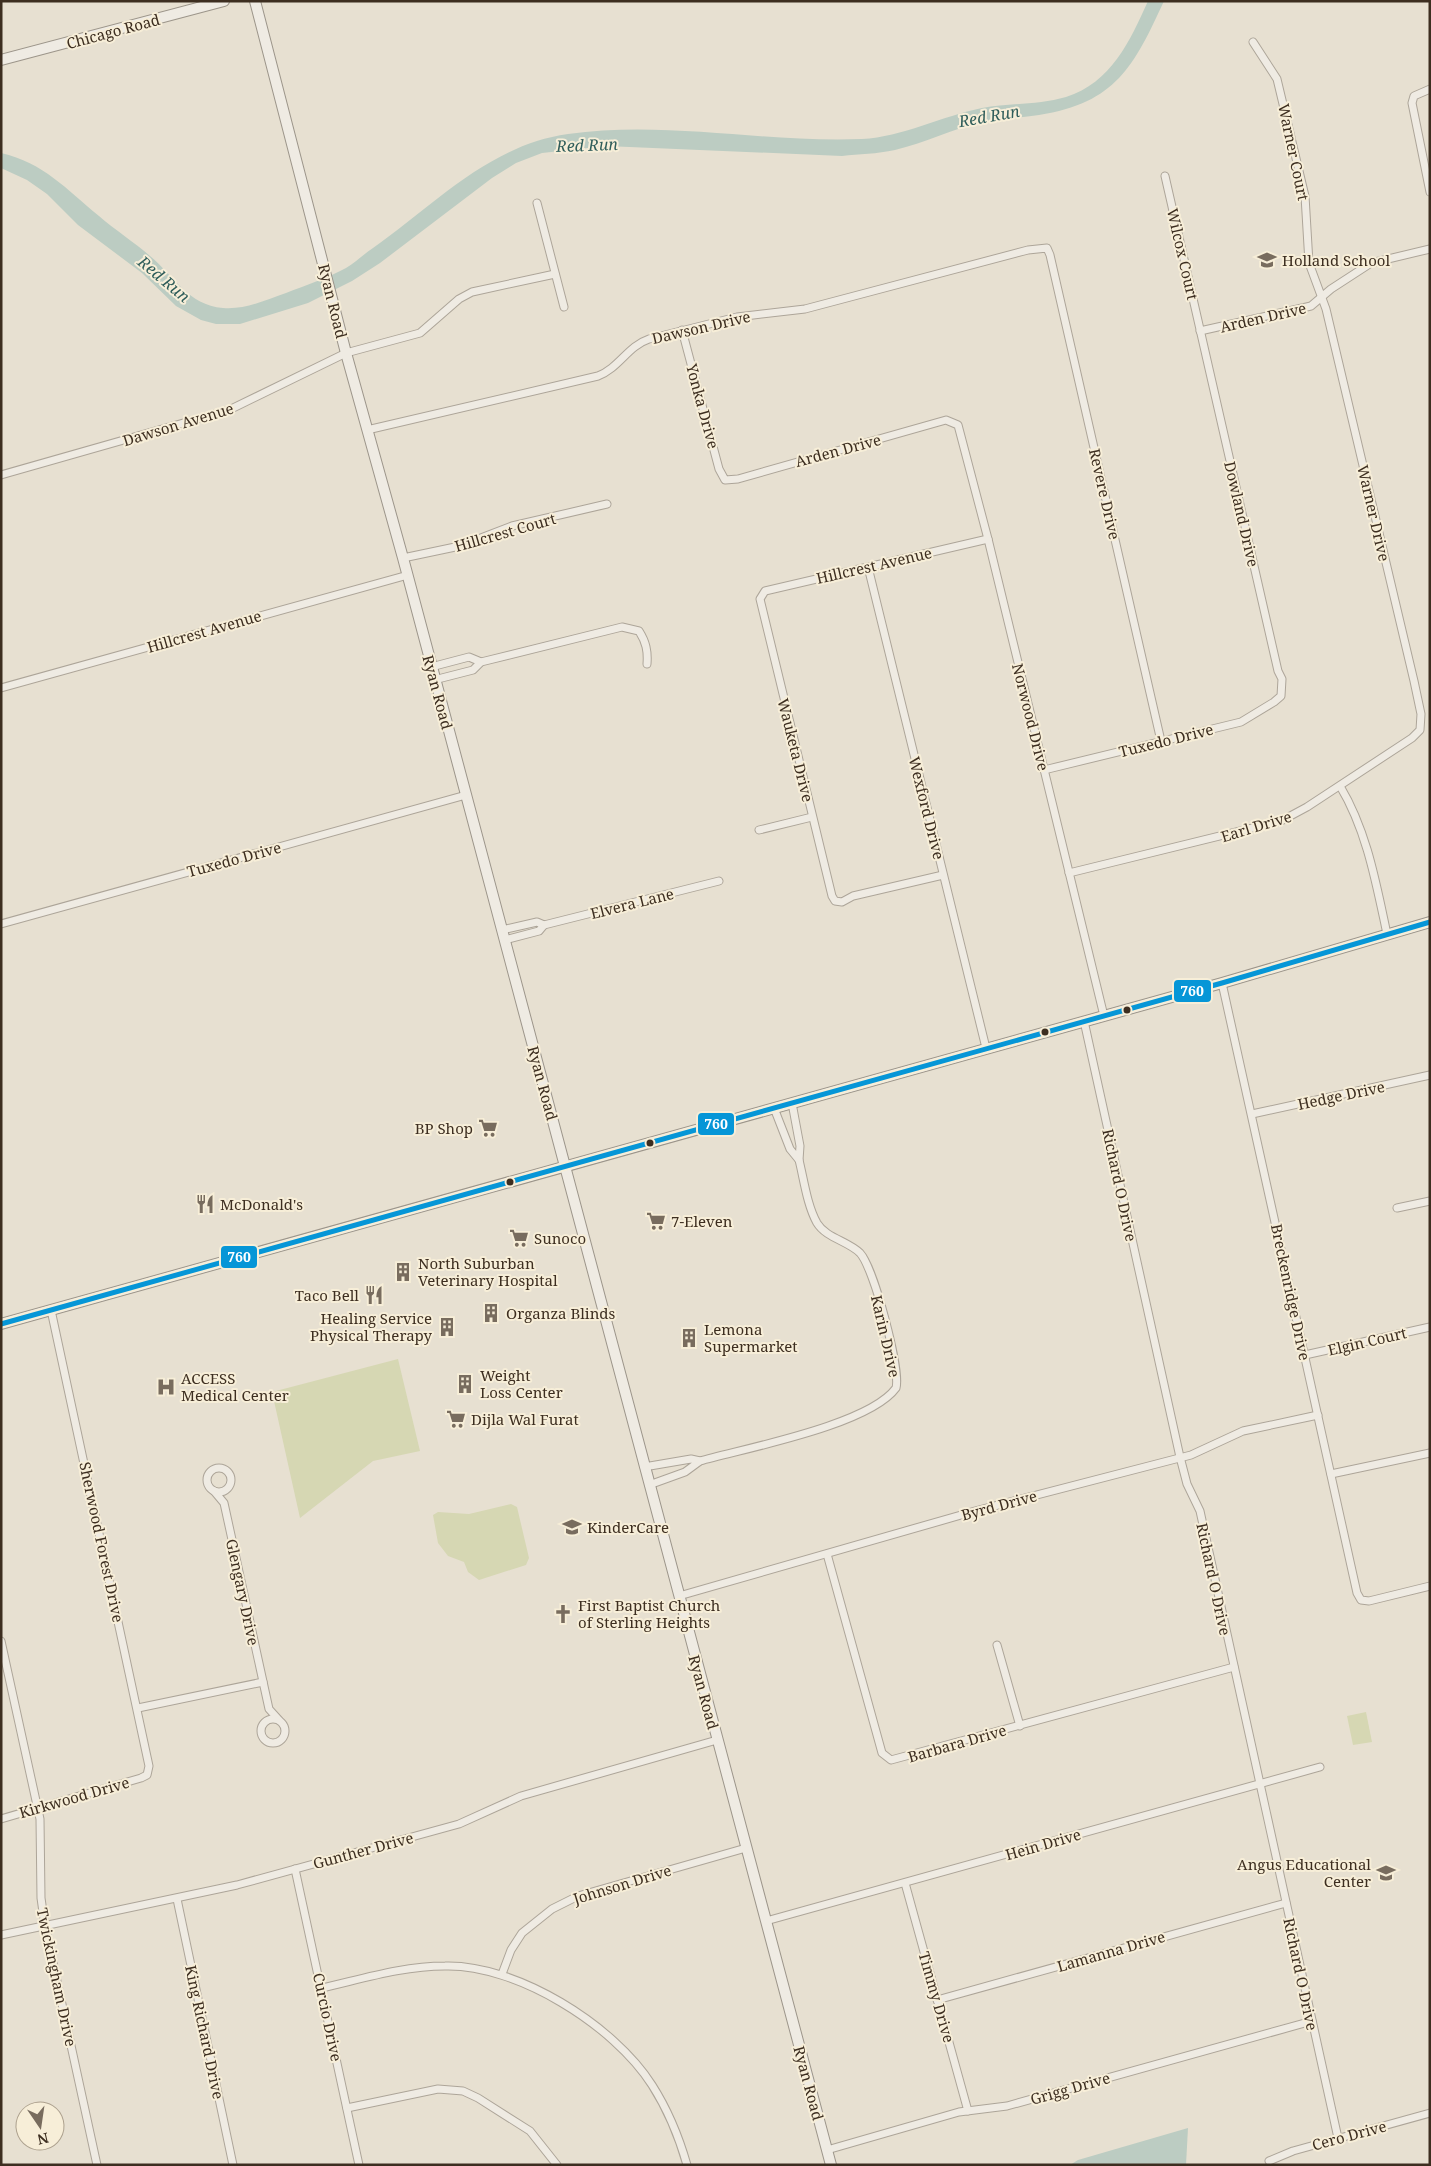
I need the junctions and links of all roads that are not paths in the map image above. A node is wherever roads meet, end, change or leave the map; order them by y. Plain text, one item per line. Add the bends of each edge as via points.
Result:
1 (224, 1) edge
2 (256, 1) edge
3 (1253, 42) dead end
4 (1, 60) edge
5 (1430, 89) edge
6 (1165, 176) dead end
7 (1430, 192) edge
8 (537, 203) dead end
9 (1047, 248) joint
10 (1430, 248) edge
11 (555, 274) junction
12 (1322, 298) junction
13 (564, 307) dead end
14 (682, 330) junction
15 (1200, 331) junction
16 (346, 353) junction
17 (952, 422) joint
18 (367, 430) junction
19 (1, 475) edge
20 (725, 480) joint
21 (607, 504) dead end
22 (988, 539) junction
23 (403, 558) junction
24 (868, 567) junction
25 (408, 575) junction
26 (761, 594) joint
27 (481, 662) junction
28 (647, 664) dead end
29 (431, 666) junction
30 (434, 680) junction
31 (1, 688) edge
32 (1281, 696) joint
33 (1420, 730) joint
34 (1161, 741) junction
35 (1044, 770) junction
36 (1340, 786) junction
37 (466, 795) junction
38 (812, 817) junction
39 (759, 830) dead end
40 (1069, 874) junction
41 (943, 875) junction
42 (719, 881) dead end
43 (1430, 922) edge
44 (1, 924) edge
45 (1387, 934) junction
46 (504, 935) junction
47 (1222, 982) junction
48 (1104, 1016) junction
49 (1084, 1021) junction
50 (986, 1048) junction
51 (1430, 1075) edge
52 (792, 1103) junction
53 (774, 1108) junction
54 (1252, 1114) junction
55 (799, 1160) junction
56 (564, 1165) junction
57 (1430, 1201) edge
58 (1397, 1208) dead end
59 (51, 1310) junction
60 (1, 1324) edge
61 (1430, 1327) edge
62 (1305, 1355) junction
63 (1318, 1415) junction
64 (1430, 1453) edge
65 (1180, 1457) junction
66 (700, 1461) junction
67 (644, 1467) junction
68 (1331, 1474) junction
69 (649, 1484) junction
70 (229, 1488) junction
71 (214, 1491) junction
72 (224, 1502) junction
73 (827, 1554) junction
74 (1430, 1586) edge
75 (679, 1596) junction
76 (1, 1641) edge
77 (997, 1645) dead end
78 (1234, 1666) junction
79 (263, 1682) junction
80 (138, 1708) junction
81 (268, 1709) junction
82 (279, 1720) junction
83 (264, 1723) junction
84 (1020, 1726) junction
85 (717, 1740) junction
86 (1320, 1766) dead end
87 (147, 1774) joint
88 (1259, 1784) junction
89 (37, 1808) junction
90 (1, 1819) edge
91 (746, 1848) junction
92 (295, 1869) junction
93 (905, 1883) junction
94 (177, 1898) junction
95 (1286, 1903) junction
96 (766, 1921) junction
97 (45, 1926) junction
98 (1, 1935) edge
99 (502, 1974) junction
100 (322, 1988) junction
101 (936, 2000) junction
102 (1312, 2021) junction
103 (347, 2108) junction
104 (968, 2111) junction
105 (1430, 2113) edge
106 (1338, 2138) junction
107 (827, 2150) junction
108 (1268, 2161) dead end
109 (97, 2165) edge
110 (234, 2165) edge
111 (359, 2165) edge
112 (556, 2165) edge
113 (687, 2165) edge
114 (831, 2165) edge

1 - 4 main road, Chicago Road
2 - 16 main road, Ryan Road
3 - 12 street, Warner Court via 1277,79 1305,196 1309,263
5 - 7 street via 1414,96 1412,109
6 - 15 street, Wilcox Court
8 - 11 street
9 - 14 street, Dawson Drive via 1028,250 805,308 737,317
9 - 34 street, Revere Drive
10 - 12 street, Arden Drive via 1371,263
11 - 13 street
11 - 16 street, Dawson Avenue via 472,292 459,299 420,333
12 - 15 street, Arden Drive via 1311,306
12 - 33 street, Warner Drive via 1414,681 1421,714
14 - 18 street, Dawson Drive via 643,341 612,369 598,376
14 - 20 street, Yonka Drive
15 - 32 street, Dowland Drive via 1282,680
16 - 18 main road, Ryan Road
16 - 19 street, Dawson Avenue via 229,410
17 - 20 street, Arden Drive via 934,423
17 - 22 street, Norwood Drive via 959,429
18 - 23 main road, Ryan Road
21 - 23 street, Hillcrest Court via 512,526 460,546
22 - 24 street, Hillcrest Avenue
22 - 35 street, Norwood Drive
23 - 25 main road, Ryan Road
24 - 26 street, Hillcrest Avenue
24 - 41 street, Wexford Drive
25 - 29 main road, Ryan Road
25 - 31 street, Hillcrest Avenue
26 - 38 street, Wauketa Drive via 761,606
27 - 28 street via 622,627 631,628 642,636 648,654
27 - 29 street via 469,657
27 - 30 street via 473,670
29 - 30 main road, Ryan Road
30 - 37 main road, Ryan Road
32 - 34 street, Tuxedo Drive via 1241,722
33 - 36 street, Earl Drive
34 - 35 street, Tuxedo Drive
35 - 40 street, Norwood Drive
36 - 40 street, Earl Drive via 1281,821
36 - 45 street via 1363,831
37 - 44 street, Tuxedo Drive
37 - 46 main road, Ryan Road
38 - 39 street
38 - 41 street, Wauketa Drive via 832,896 838,902
40 - 48 street, Norwood Drive
41 - 50 street, Wexford Drive
42 - 46 street, Elvera Lane via 544,925 537,922
43 - 45 main road
45 - 47 main road
46 - 56 main road, Ryan Road
47 - 48 main road
47 - 54 street, Breckenridge Drive
48 - 49 main road
49 - 50 main road
49 - 65 street, Richard O Drive
50 - 52 main road
51 - 54 street, Hedge Drive
52 - 53 main road
52 - 55 street, Karin Drive via 800,1146
53 - 55 street, Karin Drive via 790,1150
53 - 56 main road
54 - 62 street, Breckenridge Drive
55 - 66 street, Karin Drive via 816,1221 824,1231 857,1251 870,1268 896,1367 896,1388 883,1400 848,1421
56 - 59 main road
56 - 67 main road, Ryan Road
57 - 58 street
59 - 60 main road
59 - 80 street, Sherwood Forest Drive
61 - 62 street, Elgin Court
62 - 63 street, Breckenridge Drive
63 - 65 street, Byrd Drive via 1243,1431 1204,1451
63 - 68 street, Breckenridge Drive
64 - 68 street
65 - 73 street, Byrd Drive
65 - 78 street, Richard O Drive via 1200,1511
66 - 67 street, Karin Drive via 691,1459
66 - 69 street, Karin Drive via 684,1472
67 - 69 main road, Ryan Road
68 - 74 street, Breckenridge Drive via 1357,1593 1362,1600
69 - 75 main road, Ryan Road
70 - 71 street via 222,1492
70 - 71 street via 231,1476 219,1468 207,1477 208,1485
70 - 72 street
71 - 72 street
72 - 79 street, Glengary Drive
73 - 75 street, Byrd Drive
73 - 84 street, Barbara Drive via 884,1756 896,1760
75 - 85 main road, Ryan Road
76 - 89 street, Twickingham Drive
77 - 84 street
78 - 84 street, Barbara Drive
78 - 88 street, Richard O Drive
79 - 80 street
79 - 81 street, Glengary Drive
80 - 87 street, Sherwood Forest Drive via 149,1766
81 - 82 street
81 - 83 street, Glengary Drive
82 - 83 street via 270,1719
82 - 83 street via 285,1733 282,1740 274,1743 266,1741 261,1734
85 - 91 main road, Ryan Road
85 - 92 street, Gunther Drive via 522,1796 459,1824
86 - 88 street, Hein Drive
87 - 89 street, Kirkwood Drive
88 - 93 street, Hein Drive
88 - 95 street, Richard O Drive
89 - 90 street, Kirkwood Drive
89 - 97 street, Twickingham Drive via 42,1831 41,1898
91 - 96 main road, Ryan Road
91 - 99 street, Johnson Drive via 578,1896 552,1909 522,1933
92 - 94 street, Gunther Drive
92 - 100 street, Curcio Drive
93 - 96 street, Hein Drive
93 - 101 street, Timmy Drive
94 - 97 street, Gunther Drive
94 - 110 street, King Richard Drive
95 - 101 street, Lamanna Drive
95 - 102 street, Richard O Drive
96 - 107 main road, Ryan Road
97 - 98 street, Gunther Drive
97 - 109 street, Twickingham Drive
99 - 100 street via 471,1967 420,1967
99 - 113 street via 531,1986 584,2018 636,2063 652,2084 673,2123
100 - 103 street, Curcio Drive
101 - 104 street, Timmy Drive
102 - 104 street, Grigg Drive via 1007,2106
102 - 106 street, Richard O Drive
103 - 111 street, Curcio Drive
103 - 112 street via 438,2089 463,2091 530,2131
104 - 107 street, Grigg Drive
105 - 106 street, Cero Drive
106 - 108 street, Cero Drive
107 - 114 main road, Ryan Road

